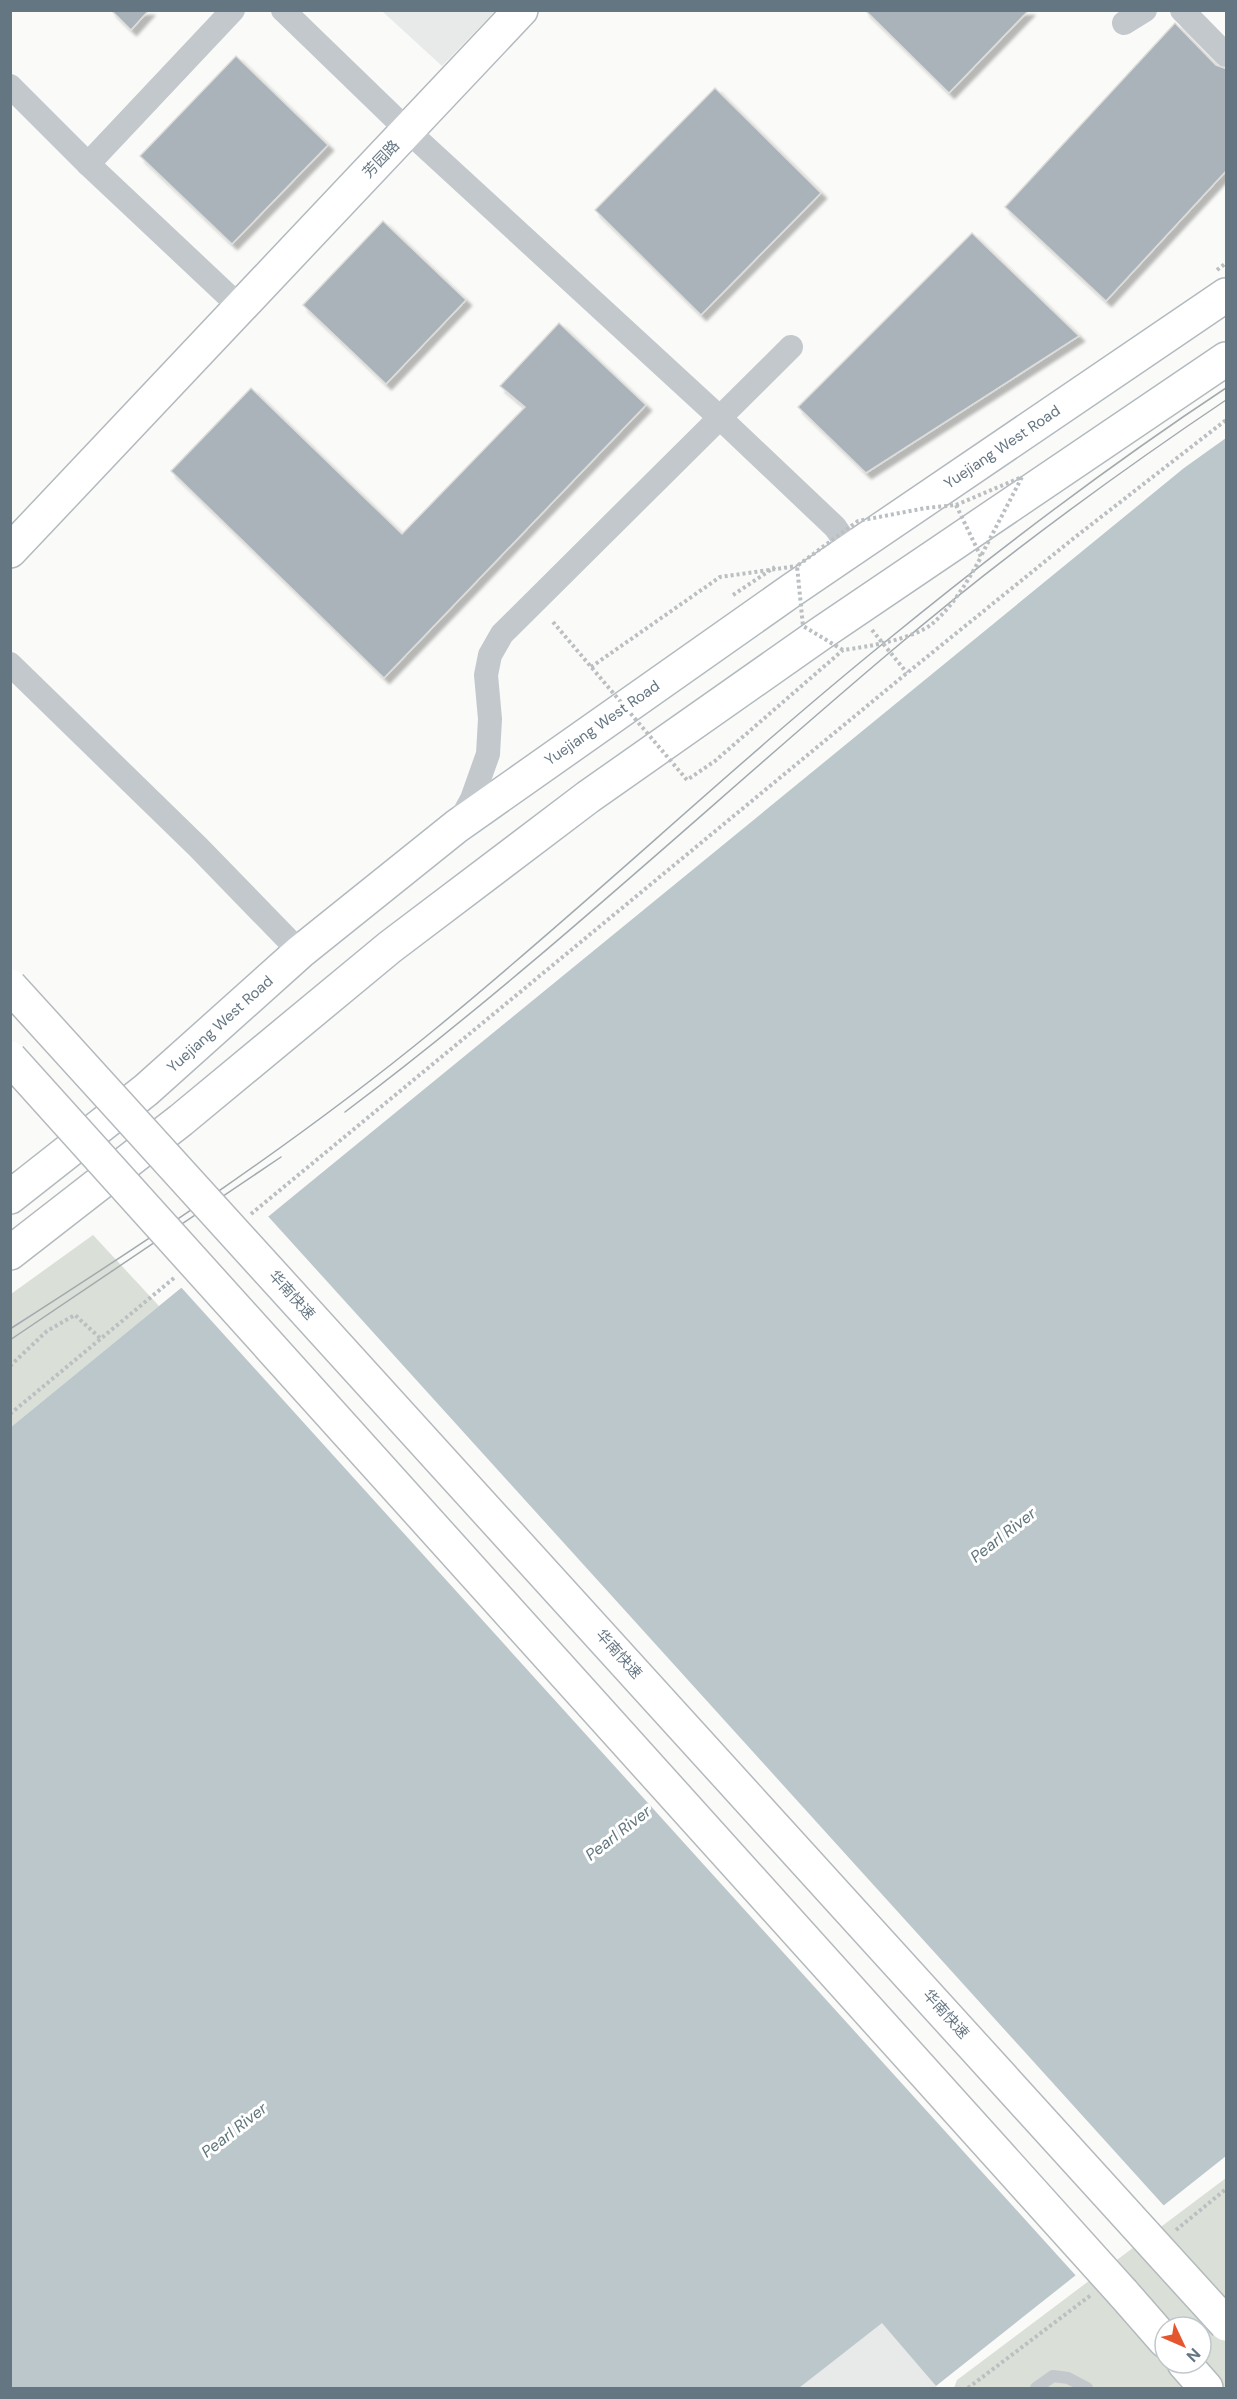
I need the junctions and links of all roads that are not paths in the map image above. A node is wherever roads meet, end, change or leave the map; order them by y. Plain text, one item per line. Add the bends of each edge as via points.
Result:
1 (233, 10) edge
2 (284, 10) edge
3 (521, 10) edge
4 (1130, 10) edge
5 (1145, 10) edge
6 (1182, 10) edge
7 (1227, 55) edge
8 (10, 86) edge
9 (408, 131) junction
10 (88, 164) junction
11 (1227, 295) edge
12 (240, 307) junction
13 (791, 347) dead end
14 (1227, 359) edge
15 (719, 417) junction
16 (851, 550) junction
17 (10, 551) edge
18 (10, 664) edge
19 (458, 826) junction
20 (300, 952) junction
21 (10, 986) edge
22 (10, 1058) edge
23 (10, 1197) edge
24 (10, 1253) edge
25 (1227, 2324) edge
26 (1153, 2328) edge
27 (1195, 2375) edge
28 (1036, 2388) edge
29 (1087, 2388) edge
30 (1206, 2388) edge

1 - 10 street
2 - 9 street
3 - 9 main road, 芳园路
4 - 5 street via 1124,23
6 - 7 street
8 - 10 street
9 - 12 main road, 芳园路
9 - 15 street
10 - 12 street
11 - 16 main road, Yuejiang West Road
12 - 17 main road, 芳园路
13 - 15 street
14 - 24 main road via 588,796 390,947
15 - 16 street via 835,527
15 - 19 street via 502,634 490,655 486,675 488,754
16 - 19 main road, Yuejiang West Road
18 - 20 street via 190,838
19 - 20 main road, Yuejiang West Road
20 - 23 main road, Yuejiang West Road via 146,1090
21 - 25 main road, 华南快速, bridge
22 - 26 main road, bridge
27 - 30 main road
28 - 29 lane via 1053,2376 1068,2378

